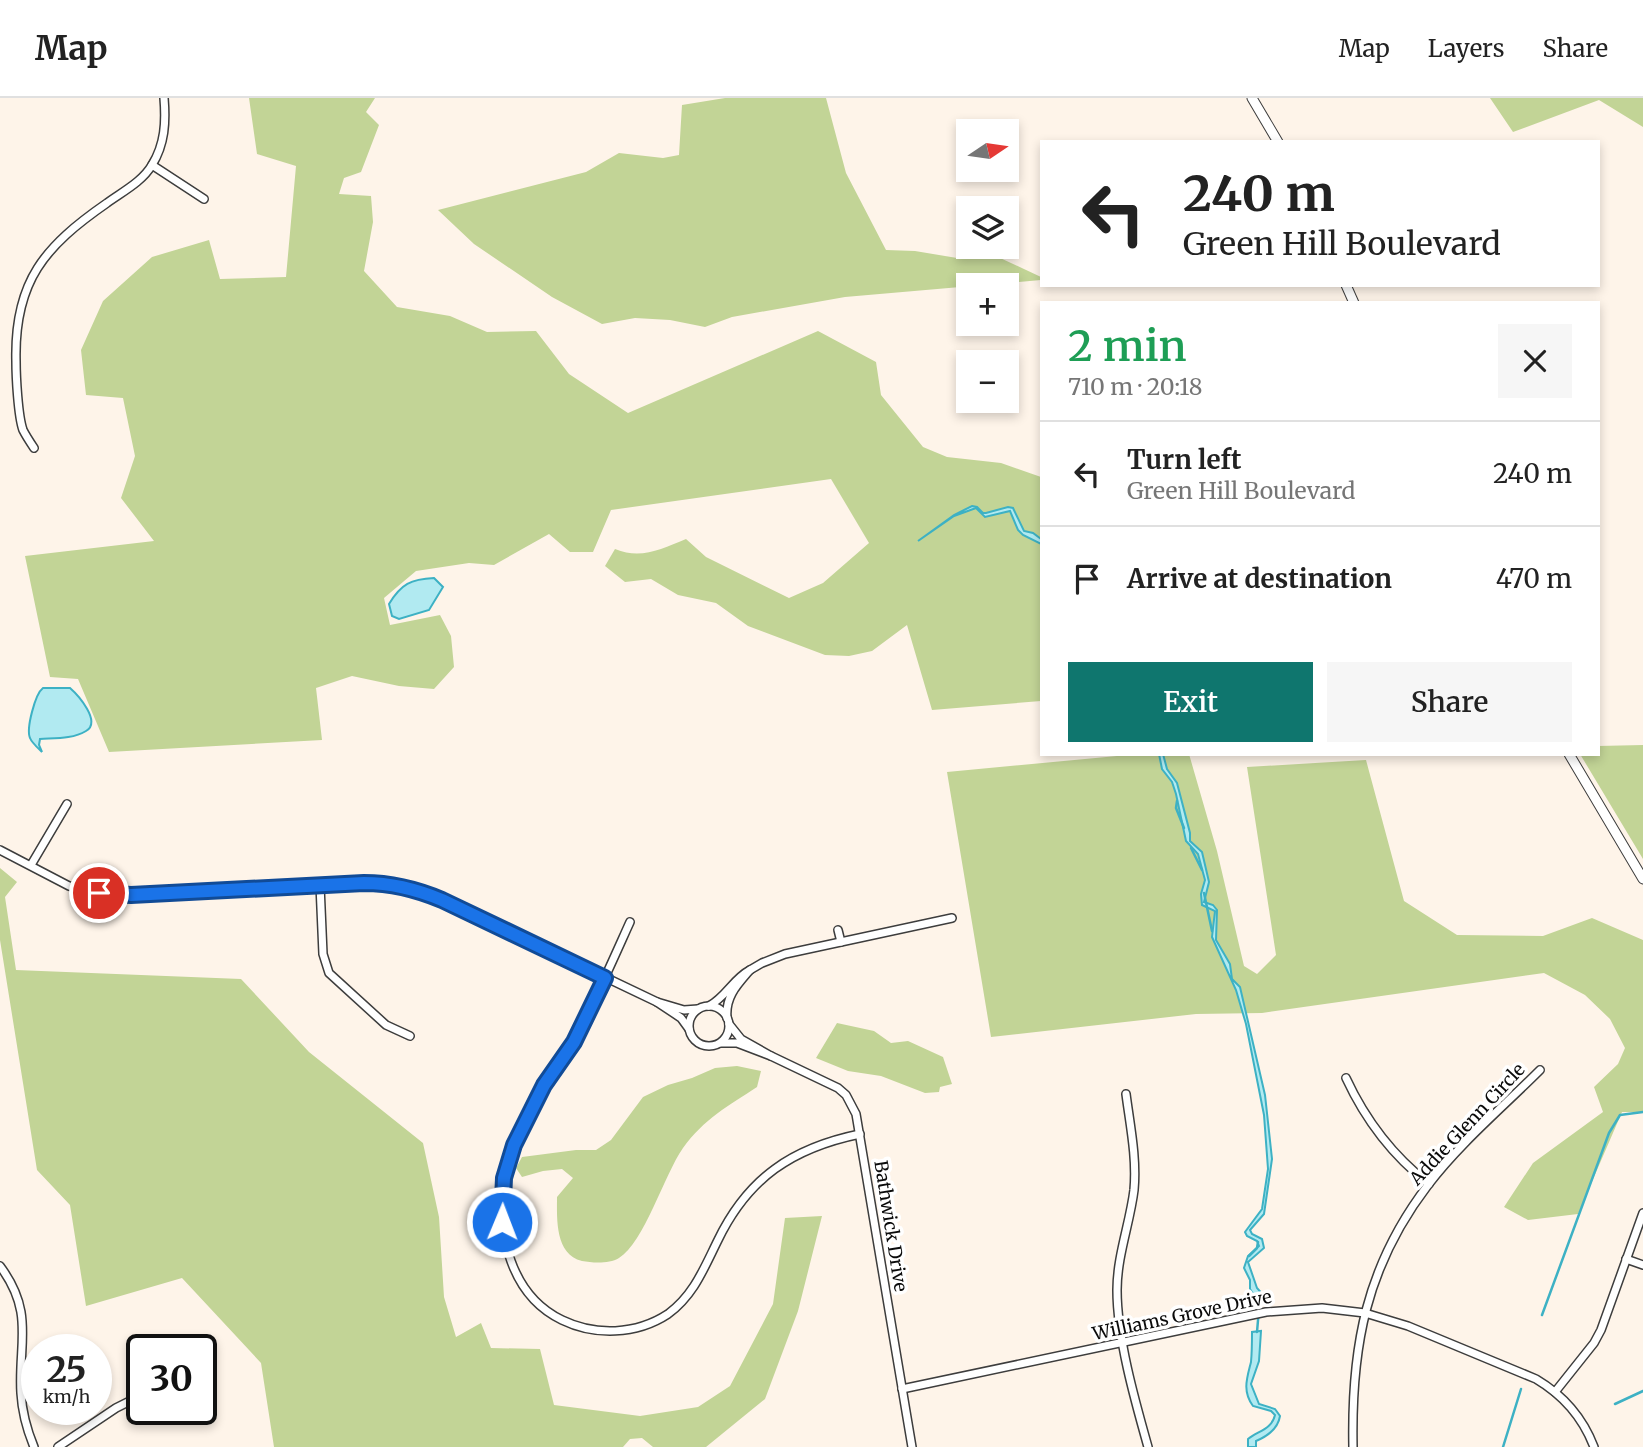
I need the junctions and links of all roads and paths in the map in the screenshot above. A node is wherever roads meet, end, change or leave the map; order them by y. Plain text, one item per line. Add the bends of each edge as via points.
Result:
1 (164, 98) edge
2 (1252, 98) edge
3 (1277, 140) edge
4 (152, 165) junction
5 (204, 199) dead end
6 (34, 448) dead end
7 (1570, 756) edge
8 (67, 804) dead end
9 (0, 850) edge
10 (31, 865) junction
11 (1643, 878) edge
12 (320, 885) junction
13 (952, 918) dead end
14 (630, 922) dead end
15 (838, 930) dead end
16 (841, 942) junction
17 (750, 970) junction
18 (605, 978) junction
19 (657, 1002) junction
20 (703, 1007) junction
21 (728, 1021) junction
22 (691, 1034) junction
23 (410, 1037) dead end
24 (717, 1044) junction
25 (771, 1056) junction
26 (1540, 1070) dead end
27 (1346, 1078) dead end
28 (1126, 1094) dead end
29 (860, 1134) junction
30 (1429, 1184) junction
31 (1643, 1213) edge
32 (1626, 1259) junction
33 (1643, 1265) edge
34 (0, 1266) edge
35 (1365, 1313) junction
36 (1124, 1343) junction
37 (902, 1389) junction
38 (1555, 1392) junction
39 (126, 1403) edge
40 (34, 1447) edge
41 (58, 1447) edge
42 (912, 1447) edge
43 (1148, 1447) edge
44 (1353, 1447) edge
45 (1594, 1447) edge

1 - 4 street via 166,122
2 - 3 street
4 - 5 street
4 - 6 street via 57,241 27,287 15,333 16,368 22,428
7 - 11 street
8 - 10 street
9 - 10 street
10 - 12 street via 69,886 110,894
12 - 18 street via 382,884 418,891
12 - 23 street via 323,954 329,973 386,1025
13 - 16 street
14 - 18 street
15 - 16 street
16 - 17 street via 775,957
17 - 20 street via 716,1002
17 - 21 street via 730,995
18 - 19 street
18 - 29 street via 574,1042 532,1106 504,1178 502,1222 516,1275 554,1316 603,1331 634,1328 663,1316 694,1287 731,1215 760,1180 803,1151
19 - 20 street via 684,1010
19 - 22 street via 681,1018
20 - 21 street via 718,1009
20 - 22 street via 691,1018
21 - 24 street via 727,1035
21 - 25 street, Bathwick Drive via 741,1039
22 - 24 street via 702,1044
24 - 25 street, Bathwick Drive via 734,1042
25 - 29 street, Bathwick Drive via 842,1091 854,1109
26 - 30 street, Addie Glenn Circle
27 - 30 street via 1382,1137
28 - 36 street via 1134,1178 1118,1278
29 - 37 street, Bathwick Drive
30 - 35 street, Addie Glenn Circle via 1387,1253
31 - 32 street
32 - 33 street
32 - 38 street via 1598,1336
34 - 40 street via 22,1318 21,1396
35 - 36 street, Williams Grove Drive via 1322,1308 1266,1312
35 - 38 street, Williams Grove Drive via 1522,1373
35 - 44 street, Addie Glenn Circle via 1353,1382
36 - 37 street, Williams Grove Drive
36 - 43 street
37 - 42 street, Bathwick Drive
38 - 45 street, Williams Grove Drive via 1578,1417
39 - 41 street

